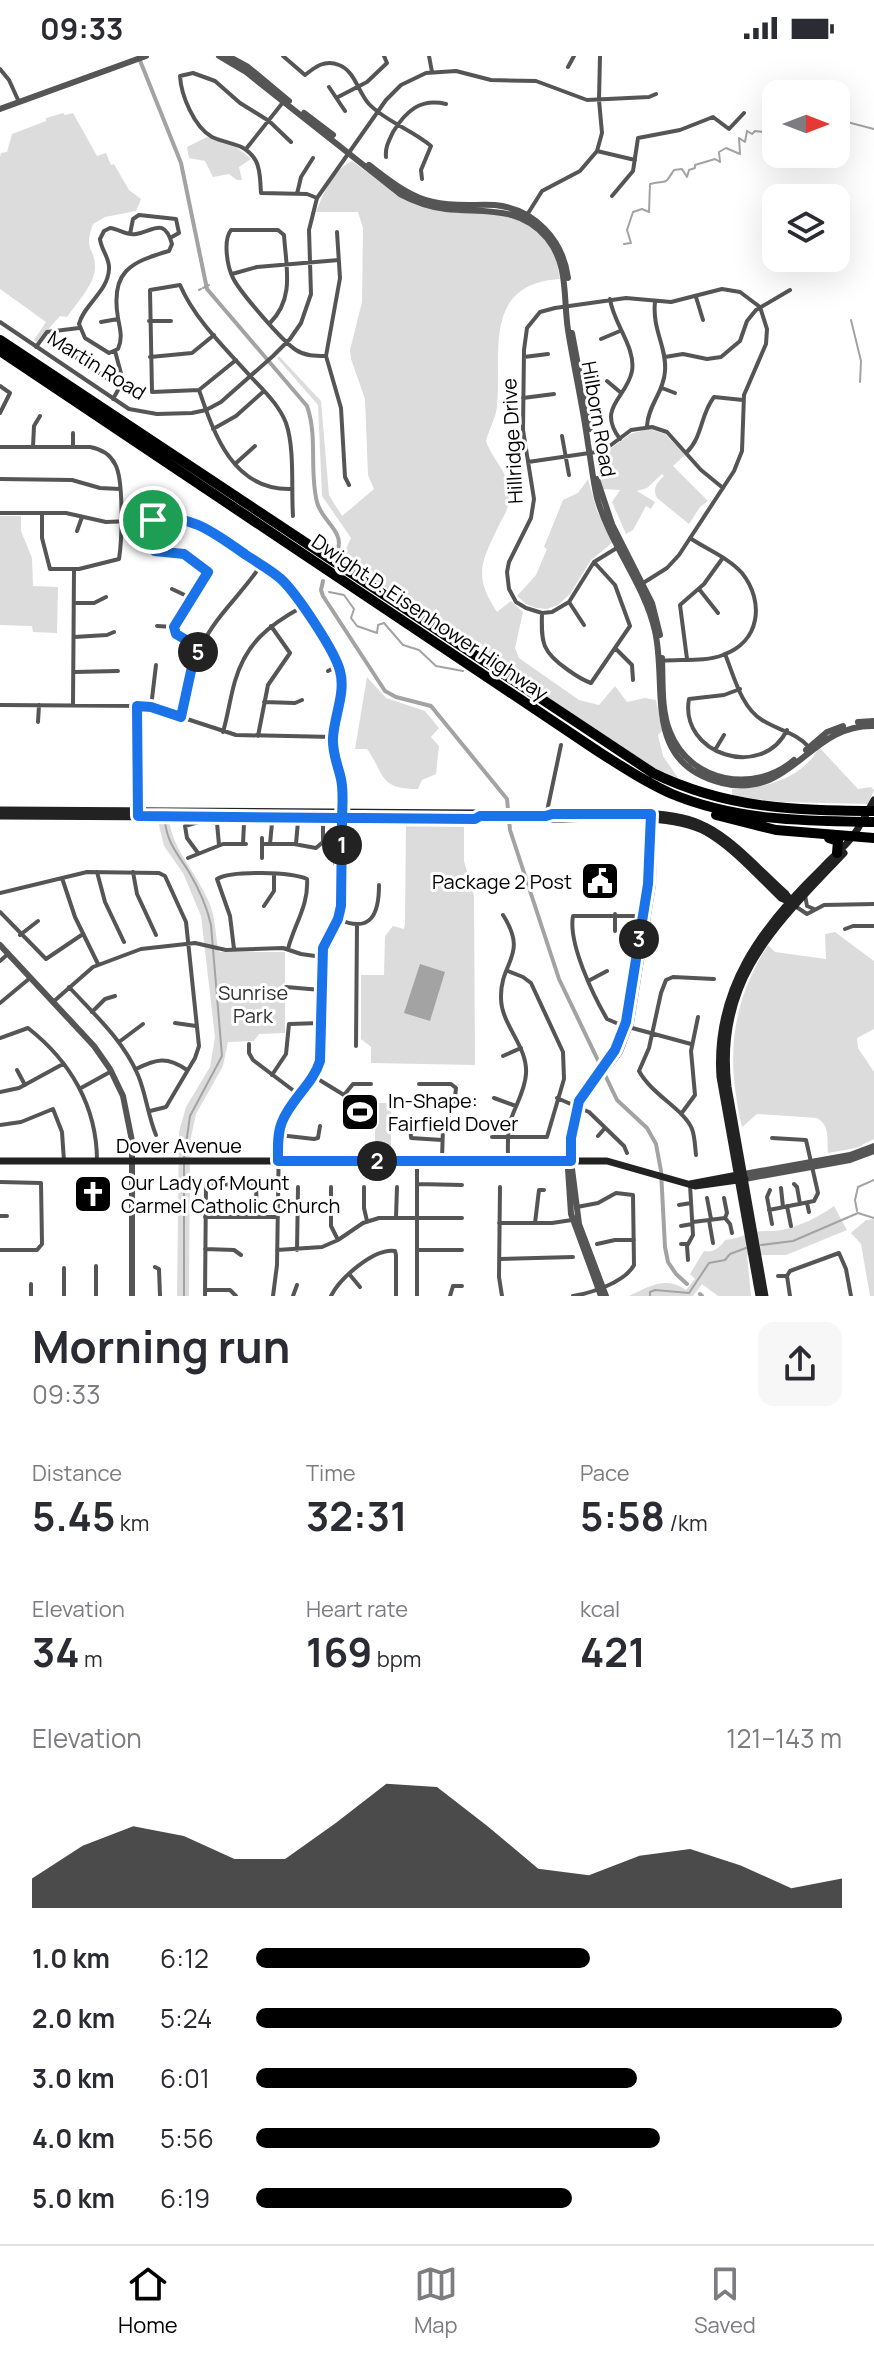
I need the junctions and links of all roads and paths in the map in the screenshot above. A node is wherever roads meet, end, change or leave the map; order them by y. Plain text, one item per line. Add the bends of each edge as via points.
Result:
1 (146, 56) edge
2 (219, 56) edge
3 (228, 56) edge
4 (283, 56) edge
5 (384, 56) edge
6 (429, 56) edge
7 (574, 56) edge
8 (600, 56) edge
9 (568, 67) dead end
10 (0, 69) edge
11 (432, 72) junction
12 (329, 87) dead end
13 (358, 87) junction
14 (656, 94) dead end
15 (338, 97) junction
16 (285, 100) junction
17 (599, 100) junction
18 (19, 102) junction
19 (446, 104) dead end
20 (0, 109) edge
21 (345, 111) dead end
22 (378, 111) junction
23 (744, 113) dead end
24 (269, 121) junction
25 (398, 124) junction
26 (291, 142) dead end
27 (246, 149) junction
28 (597, 151) junction
29 (350, 152) junction
30 (386, 157) dead end
31 (313, 158) dead end
32 (635, 160) junction
33 (422, 179) dead end
34 (297, 194) junction
35 (612, 196) dead end
36 (317, 198) junction
37 (527, 215) junction
38 (337, 232) dead end
39 (130, 235) junction
40 (170, 238) junction
41 (339, 260) junction
42 (311, 262) junction
43 (286, 264) junction
44 (232, 274) junction
45 (790, 290) dead end
46 (696, 297) junction
47 (610, 299) junction
48 (655, 302) junction
49 (568, 306) junction
50 (760, 307) junction
51 (118, 319) junction
52 (703, 320) dead end
53 (149, 321) junction
54 (171, 321) dead end
55 (0, 322) edge
56 (101, 322) dead end
57 (270, 323) junction
58 (79, 328) junction
59 (620, 331) junction
60 (214, 335) junction
61 (601, 339) dead end
62 (0, 340) edge
63 (287, 342) junction
64 (58, 345) dead end
65 (36, 347) junction
66 (0, 351) edge
67 (115, 351) junction
68 (548, 354) dead end
69 (326, 356) junction
70 (150, 357) junction
71 (524, 357) junction
72 (665, 357) junction
73 (236, 360) junction
74 (250, 376) junction
75 (607, 381) dead end
76 (0, 386) edge
77 (121, 388) junction
78 (662, 388) junction
79 (199, 390) junction
80 (264, 391) junction
81 (620, 392) junction
82 (675, 393) dead end
83 (554, 394) dead end
84 (523, 398) junction
85 (113, 399) junction
86 (743, 400) junction
87 (206, 410) junction
88 (0, 413) edge
89 (40, 416) dead end
90 (647, 426) junction
91 (213, 429) junction
92 (73, 433) dead end
93 (562, 436) dead end
94 (620, 439) junction
95 (255, 446) dead end
96 (0, 447) edge
97 (33, 447) junction
98 (73, 447) junction
99 (591, 453) junction
100 (686, 453) junction
101 (565, 457) junction
102 (528, 462) junction
103 (235, 464) junction
104 (569, 475) dead end
105 (0, 479) edge
106 (349, 485) dead end
107 (723, 488) junction
108 (120, 489) junction
109 (292, 489) junction
110 (0, 513) edge
111 (42, 513) junction
112 (293, 516) dead end
113 (82, 517) junction
114 (153, 520) junction
115 (120, 522) junction
116 (77, 531) dead end
117 (690, 538) junction
118 (620, 546) junction
119 (722, 559) junction
120 (594, 562) junction
121 (261, 565) junction
122 (74, 570) junction
123 (641, 584) junction
124 (172, 589) dead end
125 (699, 589) junction
126 (106, 597) dead end
127 (192, 599) junction
128 (569, 602) junction
129 (74, 603) junction
130 (302, 607) junction
131 (542, 613) junction
132 (718, 613) dead end
133 (270, 625) junction
134 (584, 625) dead end
135 (157, 626) dead end
136 (174, 627) junction
137 (114, 632) dead end
138 (74, 637) junction
139 (200, 648) junction
140 (616, 649) junction
141 (725, 654) junction
142 (687, 659) junction
143 (660, 661) junction
144 (156, 665) dead end
145 (338, 666) junction
146 (118, 671) dead end
147 (328, 671) dead end
148 (74, 672) junction
149 (633, 680) dead end
150 (740, 689) junction
151 (302, 700) dead end
152 (264, 702) junction
153 (0, 705) edge
154 (39, 705) junction
155 (73, 705) junction
156 (137, 706) junction
157 (151, 707) junction
158 (181, 717) junction
159 (38, 722) dead end
160 (874, 723) edge
161 (787, 730) junction
162 (223, 732) junction
163 (724, 735) dead end
164 (258, 736) junction
165 (333, 737) junction
166 (561, 745) dead end
167 (810, 748) junction
168 (715, 750) junction
169 (682, 798) junction
170 (874, 800) edge
171 (871, 810) edge
172 (0, 813) edge
173 (138, 813) junction
174 (342, 815) junction
175 (546, 816) junction
176 (651, 817) junction
177 (217, 820) junction
178 (272, 820) junction
179 (298, 821) dead end
180 (874, 822) edge
181 (323, 823) dead end
182 (792, 832) junction
183 (856, 835) junction
184 (874, 838) edge
185 (323, 842) junction
186 (336, 842) junction
187 (342, 843) junction
188 (270, 844) junction
189 (296, 844) junction
190 (219, 845) junction
191 (198, 853) junction
192 (837, 853) junction
193 (188, 858) dead end
194 (262, 858) dead end
195 (335, 864) dead end
196 (97, 872) junction
197 (133, 872) junction
198 (274, 874) junction
199 (62, 878) junction
200 (379, 885) dead end
201 (0, 893) edge
202 (805, 895) junction
203 (792, 904) junction
204 (874, 904) edge
205 (264, 906) dead end
206 (816, 909) junction
207 (0, 912) edge
208 (615, 914) junction
209 (503, 915) dead end
210 (645, 917) junction
211 (338, 919) junction
212 (38, 921) dead end
213 (357, 924) junction
214 (874, 926) edge
215 (845, 929) dead end
216 (615, 931) dead end
217 (83, 934) junction
218 (20, 935) junction
219 (156, 935) dead end
220 (124, 942) dead end
221 (189, 944) junction
222 (0, 945) edge
223 (234, 949) junction
224 (288, 949) junction
225 (8, 954) junction
226 (322, 957) junction
227 (0, 961) edge
228 (98, 964) junction
229 (508, 971) junction
230 (607, 971) dead end
231 (30, 978) junction
232 (714, 979) dead end
233 (590, 980) junction
234 (69, 987) junction
235 (286, 987) dead end
236 (321, 990) junction
237 (115, 996) dead end
238 (53, 1002) junction
239 (0, 1003) edge
240 (92, 1012) junction
241 (698, 1017) dead end
242 (175, 1023) dead end
243 (321, 1023) junction
244 (143, 1024) dead end
245 (197, 1026) junction
246 (627, 1027) junction
247 (653, 1034) junction
248 (0, 1038) edge
249 (119, 1042) junction
250 (249, 1044) dead end
251 (691, 1044) junction
252 (356, 1046) dead end
253 (521, 1048) junction
254 (503, 1056) dead end
255 (63, 1064) junction
256 (136, 1069) junction
257 (17, 1070) dead end
258 (187, 1070) junction
259 (112, 1071) junction
260 (272, 1075) junction
261 (313, 1076) junction
262 (371, 1084) dead end
263 (419, 1084) dead end
264 (25, 1085) junction
265 (81, 1088) junction
266 (0, 1092) edge
267 (299, 1095) junction
268 (494, 1098) dead end
269 (557, 1098) junction
270 (516, 1106) junction
271 (580, 1107) junction
272 (150, 1111) junction
273 (450, 1113) junction
274 (681, 1114) junction
275 (456, 1117) dead end
276 (410, 1121) dead end
277 (0, 1125) edge
278 (320, 1126) dead end
279 (605, 1128) junction
280 (156, 1135) dead end
281 (279, 1135) junction
282 (598, 1136) dead end
283 (492, 1137) dead end
284 (508, 1138) junction
285 (772, 1138) dead end
286 (442, 1140) junction
287 (874, 1148) edge
288 (627, 1153) dead end
289 (696, 1155) dead end
290 (132, 1160) junction
291 (0, 1161) edge
292 (64, 1161) junction
293 (97, 1161) junction
294 (278, 1161) junction
295 (417, 1161) junction
296 (571, 1161) junction
297 (442, 1162) junction
298 (508, 1162) junction
299 (811, 1164) junction
300 (742, 1177) junction
301 (0, 1182) edge
302 (417, 1184) junction
303 (690, 1184) junction
304 (794, 1184) dead end
305 (462, 1185) dead end
306 (298, 1187) dead end
307 (331, 1187) dead end
308 (364, 1187) dead end
309 (397, 1187) dead end
310 (500, 1187) dead end
311 (781, 1188) dead end
312 (544, 1190) dead end
313 (770, 1190) dead end
314 (707, 1198) dead end
315 (724, 1198) dead end
316 (691, 1203) junction
317 (807, 1203) junction
318 (800, 1204) junction
319 (679, 1205) dead end
320 (575, 1207) junction
321 (785, 1207) junction
322 (769, 1210) junction
323 (809, 1212) dead end
324 (0, 1216) edge
325 (7, 1216) dead end
326 (205, 1217) junction
327 (257, 1217) junction
328 (277, 1217) junction
329 (396, 1217) junction
330 (417, 1217) junction
331 (462, 1218) dead end
332 (725, 1218) junction
333 (572, 1220) junction
334 (710, 1220) junction
335 (367, 1221) junction
336 (499, 1223) junction
337 (535, 1223) junction
338 (692, 1223) junction
339 (772, 1224) dead end
340 (681, 1226) dead end
341 (791, 1226) dead end
342 (732, 1233) dead end
343 (338, 1240) junction
344 (634, 1240) junction
345 (690, 1242) junction
346 (713, 1243) dead end
347 (597, 1244) dead end
348 (681, 1244) dead end
349 (698, 1244) dead end
350 (205, 1249) junction
351 (0, 1250) edge
352 (277, 1250) junction
353 (297, 1250) junction
354 (417, 1250) junction
355 (462, 1250) dead end
356 (241, 1255) dead end
357 (573, 1257) dead end
358 (499, 1259) junction
359 (688, 1260) dead end
360 (96, 1266) dead end
361 (155, 1267) dead end
362 (64, 1268) dead end
363 (350, 1275) junction
364 (778, 1276) dead end
365 (787, 1276) junction
366 (31, 1284) dead end
367 (297, 1285) dead end
368 (462, 1286) dead end
369 (360, 1287) dead end
370 (602, 1292) edge
371 (205, 1293) edge
372 (31, 1296) edge
373 (64, 1296) edge
374 (96, 1296) edge
375 (132, 1296) edge
376 (160, 1296) edge
377 (236, 1296) edge
378 (273, 1296) edge
379 (293, 1296) edge
380 (331, 1296) edge
381 (396, 1296) edge
382 (417, 1296) edge
383 (450, 1296) edge
384 (502, 1296) edge
385 (573, 1296) edge
386 (762, 1296) edge
387 (790, 1296) edge
388 (851, 1296) edge

1 - 18 street
2 - 16 street, Hilborn Road
3 - 16 street, Hilborn Road
4 - 13 street via 305,75 319,64 338,64
5 - 13 street via 385,66
6 - 11 street
7 - 9 street
8 - 17 street
10 - 18 street
11 - 17 street via 536,81
11 - 22 street via 401,85
12 - 15 street
13 - 15 street
13 - 22 street
14 - 17 street
15 - 21 street
16 - 24 street
16 - 29 street, Hilborn Road
17 - 28 street via 602,133
18 - 20 street
19 - 25 street via 419,104
22 - 25 street
22 - 29 street
23 - 32 street via 729,129 713,117 638,138
24 - 26 street
24 - 27 street
24 - 27 street via 209,78 180,76 200,127
25 - 30 street
25 - 33 street via 431,146
27 - 34 street via 258,165 261,193
28 - 32 street
28 - 37 street via 580,171 542,191
29 - 36 street
29 - 37 street, Hilborn Road via 425,200 502,206
29 - 49 street, Hilborn Road via 415,201 444,209 500,211 533,224 558,257
31 - 34 street
32 - 35 street via 631,174
34 - 36 street
36 - 42 street via 309,230
37 - 49 street, Hilborn Road via 551,235 563,256
38 - 41 street
39 - 40 street via 155,228 166,230
39 - 40 street via 139,215 176,219 179,233
39 - 58 street via 110,228 101,235 109,272
40 - 51 street via 169,251 138,260 124,274 117,296
41 - 42 street
41 - 69 street
42 - 43 street
42 - 63 street via 308,305
43 - 44 street
43 - 44 street via 282,231 231,230 227,236
43 - 57 street via 285,302
44 - 57 street
45 - 50 street
46 - 48 street
46 - 50 street via 730,289
46 - 52 street
47 - 48 street
47 - 49 street
47 - 59 street
48 - 72 street via 654,325
49 - 71 street, Hillridge Drive via 540,312 530,322
49 - 99 street, Hilborn Road
50 - 72 street via 747,321 740,341 721,357
50 - 86 street via 766,344
51 - 56 street
51 - 67 street via 121,341
53 - 54 street
53 - 60 street via 150,290 180,285
53 - 70 street
55 - 65 street, Martin Road
57 - 63 street
58 - 65 street via 47,332
58 - 67 street via 103,350
59 - 61 street
59 - 81 street via 632,365
60 - 70 street via 192,353
60 - 73 street
62 - 171 highway, Dwight D. Eisenhower Highway via 653,773 740,804
63 - 69 street via 301,352
63 - 74 street
64 - 77 street
65 - 85 street, Martin Road
66 - 169 highway, Dwight D. Eisenhower Highway via 596,750
67 - 77 street
68 - 71 street
69 - 106 street via 341,408
70 - 79 street via 152,392
71 - 84 street, Hillridge Drive
72 - 78 street
73 - 74 street
73 - 79 street
74 - 80 street
74 - 87 street
75 - 81 street
76 - 88 street via 10,393
77 - 85 street
78 - 82 street
78 - 90 street via 649,410
79 - 87 street
80 - 91 street
80 - 109 street via 287,429
81 - 94 street via 611,415
83 - 84 street
84 - 102 street, Hillridge Drive
85 - 87 street, Martin Road via 142,413
86 - 100 street via 714,397 698,439
86 - 107 street via 742,451
87 - 91 street
89 - 97 street
90 - 94 street
90 - 100 street via 667,432
91 - 103 street
92 - 98 street
93 - 101 street
94 - 99 street
95 - 103 street
96 - 97 street
97 - 98 street
98 - 108 street via 107,453 119,471
99 - 101 street
99 - 118 street, Hilborn Road
100 - 107 street
101 - 102 street
101 - 104 street
102 - 131 street, Hillridge Drive via 533,507 509,562 507,580 516,602
103 - 109 street via 269,487
105 - 108 street via 72,480
107 - 117 street
108 - 115 street
109 - 112 street
110 - 111 street
111 - 113 street
111 - 122 street via 50,569
113 - 115 street
113 - 116 street
114 - 115 street
114 - 121 street via 199,524
114 - 127 street via 155,551 184,554 208,572
115 - 122 street via 119,559
117 - 119 street
117 - 123 street via 667,568
118 - 120 street
118 - 123 street, Hilborn Road
119 - 125 street
119 - 141 street via 743,575 757,615 749,636
120 - 128 street
120 - 140 street via 615,585 630,626
121 - 130 street
121 - 139 street
122 - 129 street
123 - 143 street, Hilborn Road
124 - 127 street
125 - 132 street
125 - 142 street via 680,605
126 - 129 street
127 - 136 street
128 - 131 street
128 - 134 street
129 - 138 street
130 - 133 street
130 - 145 street
131 - 140 street via 546,651 587,682 594,681
133 - 152 street via 290,653
133 - 162 street via 239,670
135 - 136 street
136 - 139 street via 176,634
137 - 138 street
138 - 148 street
139 - 158 street
140 - 149 street via 632,665
141 - 142 street
141 - 150 street
142 - 143 street
143 - 167 street, Hilborn Road via 660,716 666,735 680,758 700,774 725,784 754,785 785,773
144 - 157 street
145 - 147 street
145 - 165 street via 342,688
146 - 148 street
148 - 155 street
150 - 161 street via 759,718
150 - 168 street via 689,699 694,728
151 - 152 street
152 - 164 street
153 - 154 street
154 - 155 street
154 - 159 street
155 - 156 street
156 - 157 street
156 - 173 street
157 - 158 street
158 - 162 street
160 - 167 street, Hilborn Road via 835,729
161 - 167 street
161 - 168 street via 778,744 756,757 738,758
162 - 164 street
163 - 168 street
164 - 165 street
165 - 174 street
166 - 175 street
169 - 180 highway, Dwight D. Eisenhower Highway via 761,818
169 - 182 highway via 739,823
170 - 183 main road
171 - 183 main road
172 - 173 main road
173 - 174 main road
173 - 177 main road
174 - 175 main road
174 - 178 main road
174 - 187 street
175 - 176 main road
176 - 203 main road via 709,834
176 - 210 street via 654,868
177 - 178 main road
177 - 190 street
177 - 191 street via 185,826
178 - 188 street
178 - 190 street via 244,823 245,844
179 - 189 street
181 - 185 street
182 - 183 highway
182 - 192 highway via 837,840
183 - 184 highway
183 - 192 main road
183 - 202 main road
185 - 186 street
185 - 189 street via 316,848
186 - 187 street
186 - 195 street
187 - 211 street
188 - 189 street
188 - 194 street via 262,841
190 - 191 street
191 - 193 street
192 - 203 main road
196 - 197 street
196 - 199 street
196 - 220 street
197 - 219 street
197 - 221 street via 165,876
198 - 205 street via 274,891
198 - 223 street via 217,879
198 - 224 street via 307,879 306,902
199 - 201 street
199 - 217 street
200 - 213 street via 375,914
202 - 203 main road
202 - 206 street via 807,906
203 - 206 street via 805,913
203 - 300 main road via 748,954 722,1022 720,1077
204 - 206 street
207 - 218 street
208 - 210 street
208 - 216 street
208 - 233 street via 573,916 575,941
209 - 229 street via 515,938
210 - 246 street
211 - 213 street
211 - 226 street
212 - 218 street
213 - 252 street
214 - 215 street
217 - 218 street via 46,959
217 - 228 street
221 - 223 street
221 - 228 street via 141,949
221 - 245 street
222 - 225 street
223 - 224 street
224 - 226 street
225 - 227 street
225 - 231 street
226 - 236 street
228 - 234 street
229 - 253 street via 502,1005
229 - 269 street via 531,983 560,1045 565,1073
230 - 233 street
231 - 238 street
231 - 239 street
232 - 247 street via 669,977
233 - 246 street via 607,1019
234 - 238 street
234 - 240 street
235 - 236 street
236 - 243 street
237 - 240 street
238 - 259 street
240 - 249 street
241 - 251 street
242 - 245 street
243 - 260 street via 289,1024 286,1054
243 - 261 street via 321,1055
244 - 249 street
245 - 258 street via 198,1052
246 - 247 street
246 - 271 street via 620,1052
247 - 251 street
247 - 274 street via 639,1071 655,1094
248 - 255 street via 28,1028
249 - 256 street
250 - 260 street via 253,1060
251 - 274 street via 695,1095
253 - 254 street
253 - 270 street via 526,1072
255 - 264 street
255 - 265 street
256 - 258 street via 163,1059
256 - 272 street
257 - 264 street
258 - 272 street via 166,1107
259 - 265 street
259 - 290 street via 128,1114
260 - 267 street
261 - 262 street via 344,1095 353,1084
261 - 267 street
263 - 273 street via 455,1085
264 - 266 street
265 - 293 street via 94,1125
267 - 281 street
268 - 270 street
269 - 271 street
269 - 284 street via 547,1137
270 - 284 street
271 - 279 street
271 - 296 street
272 - 280 street
273 - 275 street
273 - 286 street
274 - 289 street via 692,1129
276 - 286 street via 411,1138
277 - 292 street via 53,1109 62,1132
278 - 281 street via 314,1139
279 - 282 street
279 - 288 street
281 - 294 street
283 - 284 street
284 - 298 street
285 - 299 street via 806,1140
286 - 297 street
287 - 299 street
290 - 293 main road, Dover Avenue
290 - 294 main road, Dover Avenue
290 - 375 street
291 - 292 main road, Dover Avenue
292 - 293 main road, Dover Avenue
294 - 295 main road, Dover Avenue
294 - 328 street
295 - 297 main road, Dover Avenue
295 - 302 street
296 - 298 main road, Dover Avenue
296 - 303 main road, Dover Avenue via 614,1162
296 - 320 street
296 - 333 street
297 - 298 main road, Dover Avenue
299 - 300 street
299 - 317 street via 818,1196
300 - 303 main road, Dover Avenue
300 - 386 main road
301 - 351 street via 41,1183 42,1244 37,1250
302 - 305 street
302 - 330 street
303 - 316 street
304 - 318 street
306 - 353 street
307 - 343 street via 331,1226
308 - 335 street
309 - 329 street
310 - 336 street
311 - 321 street
312 - 337 street via 537,1196
313 - 322 street
314 - 334 street
315 - 332 street
316 - 319 street
316 - 338 street
317 - 318 street
317 - 323 street
318 - 321 street
320 - 344 street via 616,1193 633,1195
320 - 370 street
321 - 322 street
321 - 341 street
322 - 339 street
324 - 325 street
326 - 327 street
326 - 327 street via 206,1184 256,1185
326 - 350 street
327 - 328 street
328 - 352 street
329 - 330 street
329 - 335 street
330 - 331 street
330 - 354 street
332 - 334 street
332 - 342 street
333 - 337 street
333 - 370 street
334 - 338 street
334 - 346 street
335 - 343 street
336 - 337 street
336 - 358 street
338 - 340 street
338 - 345 street
343 - 353 street
344 - 347 street
344 - 370 street via 634,1268
345 - 348 street
345 - 349 street
345 - 359 street
350 - 356 street
350 - 371 street
352 - 353 street
352 - 378 street
354 - 355 street
354 - 382 street
357 - 358 street
358 - 384 street
360 - 374 street
361 - 376 street
362 - 373 street
363 - 369 street
363 - 380 street
363 - 381 street via 375,1254 395,1251
364 - 365 street
365 - 387 street
365 - 388 street via 839,1253
366 - 372 street
367 - 379 street
368 - 383 street via 453,1286
370 - 385 street
371 - 377 street via 230,1290

